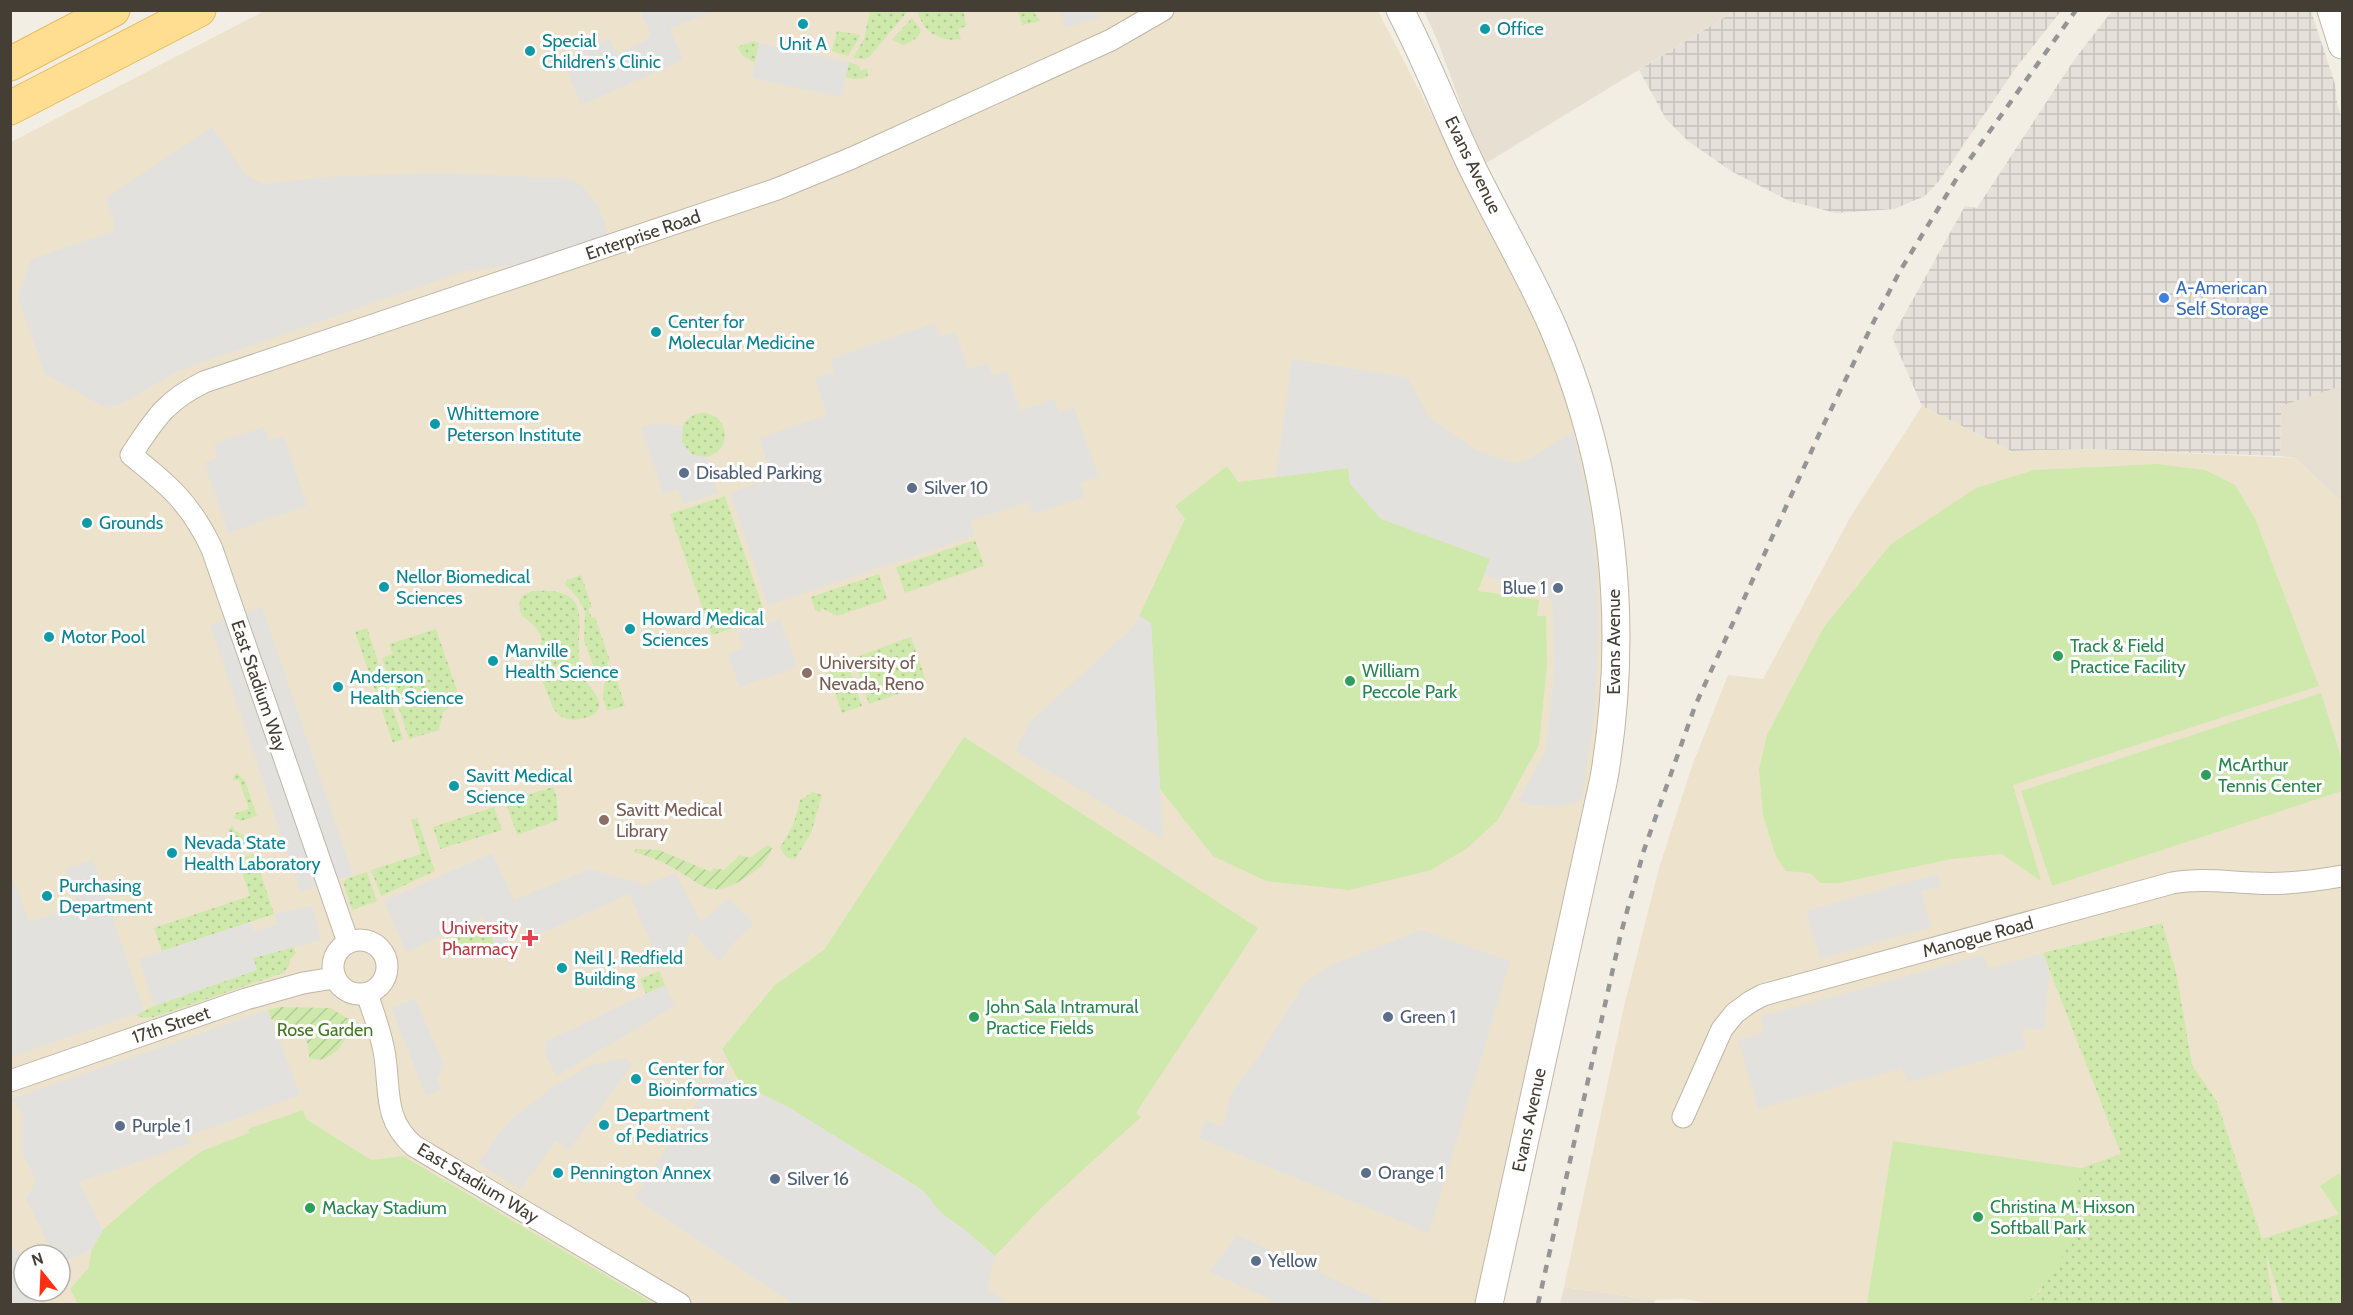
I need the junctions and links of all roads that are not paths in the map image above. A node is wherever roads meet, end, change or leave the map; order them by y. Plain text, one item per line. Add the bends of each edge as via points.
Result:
1 (113, 10) edge
2 (199, 10) edge
3 (1163, 10) edge
4 (1400, 10) edge
5 (2331, 10) edge
6 (2343, 45) edge
7 (10, 64) edge
8 (10, 108) edge
9 (130, 454) joint
10 (2343, 876) edge
11 (348, 942) junction
12 (334, 978) junction
13 (367, 994) junction
14 (10, 1081) edge
15 (1683, 1118) dead end
16 (680, 1305) edge
17 (1489, 1305) edge

1 - 7 main road
2 - 8 main road
3 - 9 street, Enterprise Road via 1102,44 777,189 204,382 165,406
4 - 17 street, Evans Avenue via 1473,169 1538,295 1568,367 1602,484 1615,586 1615,679 1605,768
5 - 6 street
9 - 11 street, East Stadium Way via 180,496 212,549
10 - 15 street, Manogue Road via 2291,882 2193,879 2172,883 1763,995 1735,1013 1722,1029
11 - 12 street via 333,961
11 - 13 street via 364,940 384,955 387,973 379,987
12 - 13 street via 344,990
12 - 14 street, 17th Street via 246,999
13 - 16 street, East Stadium Way via 385,1056 391,1112 404,1137

